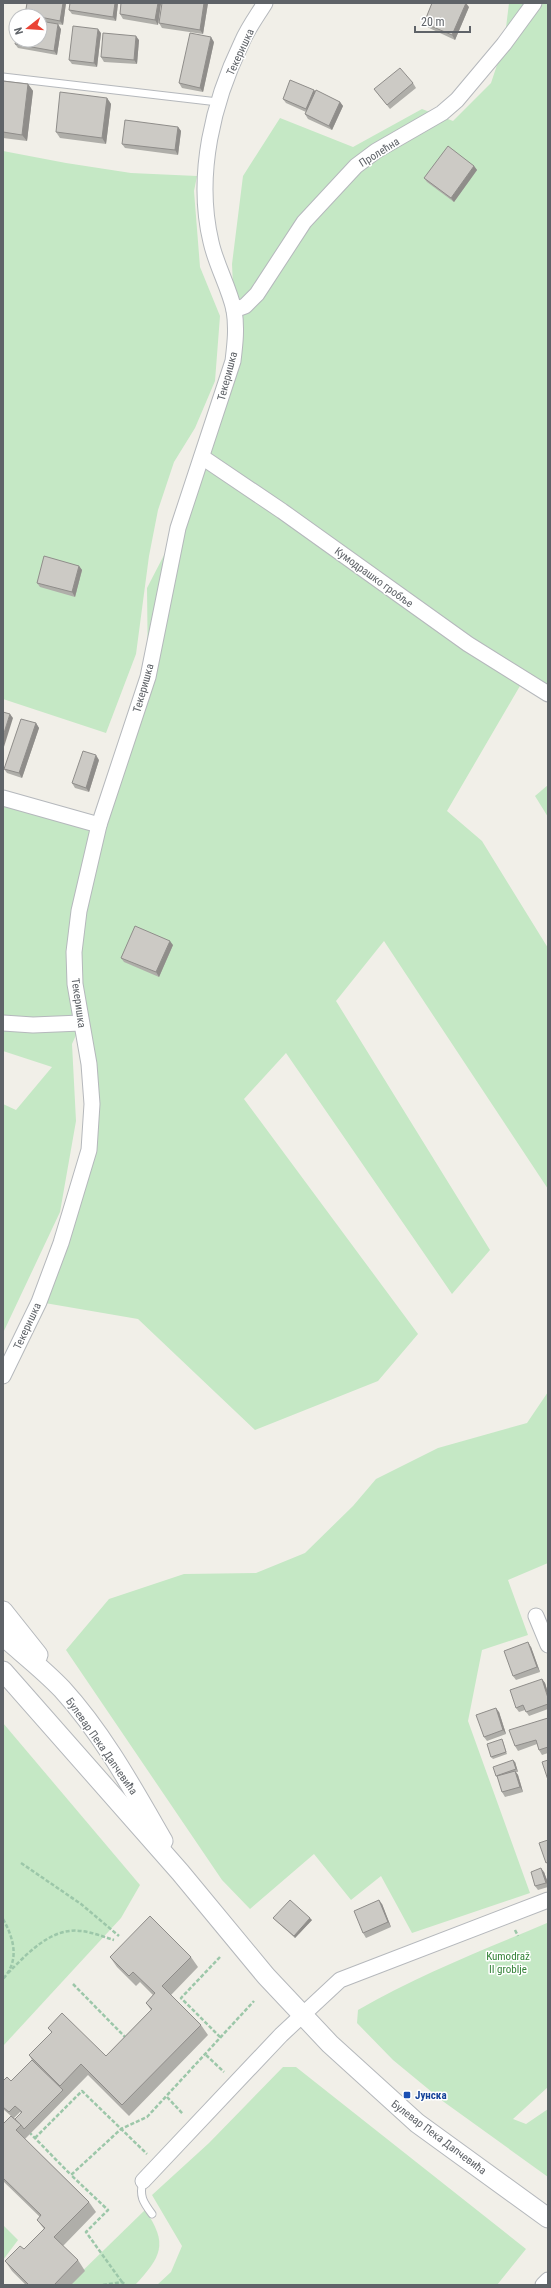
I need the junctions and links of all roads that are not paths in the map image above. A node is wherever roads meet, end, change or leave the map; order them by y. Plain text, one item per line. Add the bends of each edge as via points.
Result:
1 (265, 3) edge
2 (534, 3) edge
3 (3, 77) edge
4 (218, 102) junction
5 (234, 310) junction
6 (202, 457) junction
7 (548, 694) edge
8 (3, 798) edge
9 (99, 826) junction
10 (3, 1023) edge
11 (81, 1023) junction
12 (3, 1376) edge
13 (3, 1611) edge
14 (536, 1616) dead end
15 (3, 1636) edge
16 (548, 1645) edge
17 (3, 1671) edge
18 (61, 1688) junction
19 (180, 1872) junction
20 (548, 1900) edge
21 (302, 2014) junction
22 (143, 2181) joint
23 (152, 2214) dead end
24 (548, 2218) edge
25 (548, 2280) edge
26 (543, 2285) edge

1 - 4 street, Текеришка via 242,41
2 - 5 street, Пролећна via 457,100 442,113 376,151 346,176 304,222 257,294 245,306
3 - 4 lane
4 - 5 street, Текеришка via 208,150 205,208 211,244
5 - 6 street, Текеришка via 236,333 233,362
6 - 7 street, Кумодрашко гробље via 468,644
6 - 9 street, Текеришка via 190,486 178,528 148,677
8 - 9 street
9 - 11 street, Текеришка via 79,911 74,952 75,984
10 - 11 street
11 - 12 street, Текеришка via 89,1064 92,1104 89,1150 61,1243 39,1302
13 - 18 street
14 - 16 street
15 - 18 street, Булевар Пека Дапчевића
17 - 19 street, Булевар Пека Дапчевића
18 - 19 street, Булевар Пека Дапчевића via 130,1783
19 - 21 street, Булевар Пека Дапчевића via 266,1976
20 - 21 street via 351,1974 340,1980
21 - 22 street
21 - 24 street, Булевар Пека Дапчевића via 366,2078 417,2123
22 - 23 lane via 140,2192 142,2202
25 - 26 street

